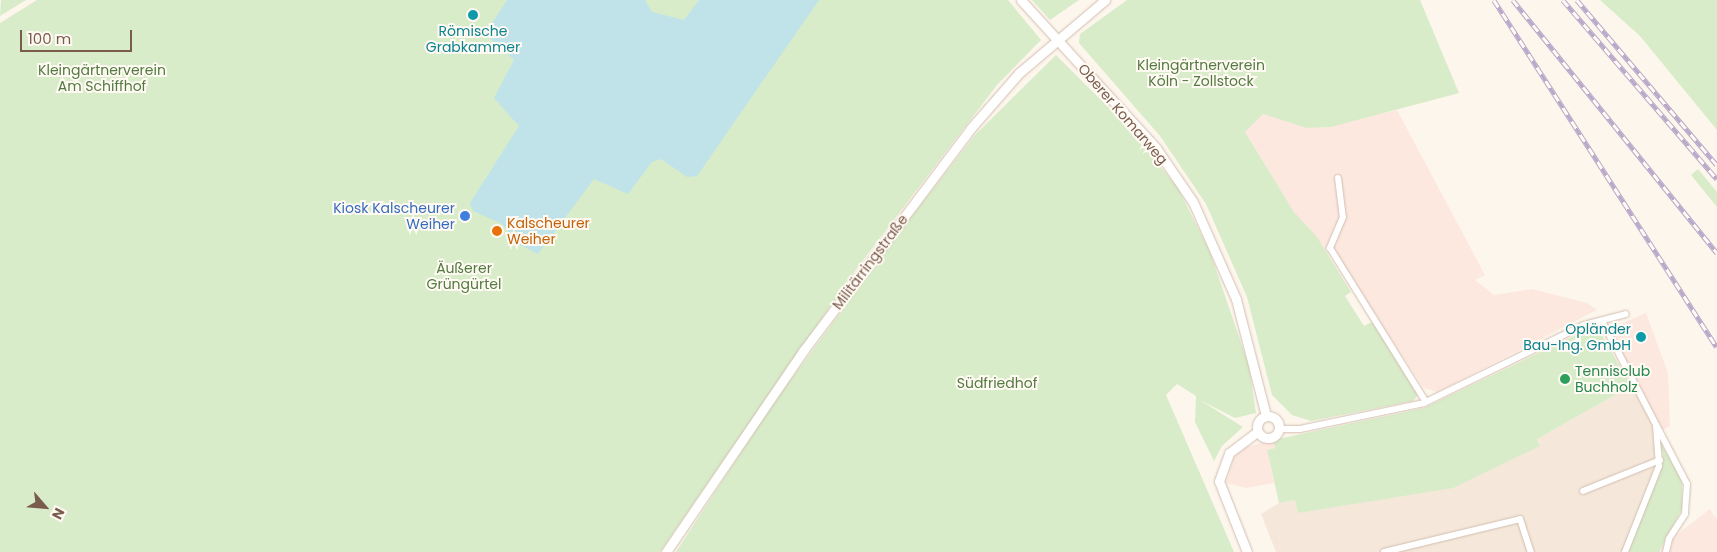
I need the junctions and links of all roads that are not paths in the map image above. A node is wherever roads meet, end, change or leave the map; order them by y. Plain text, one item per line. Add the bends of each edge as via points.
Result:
1 (1021, 0) edge
2 (1105, 0) edge
3 (1057, 38) junction
4 (1338, 178) dead end
5 (1626, 314) dead end
6 (1602, 320) junction
7 (1426, 402) junction
8 (1266, 416) junction
9 (1656, 425) junction
10 (1278, 429) junction
11 (1258, 431) junction
12 (1660, 460) junction
13 (1583, 491) dead end
14 (666, 552) edge
15 (1247, 552) edge
16 (1384, 552) edge
17 (1531, 552) edge
18 (1625, 552) edge
19 (1666, 552) edge

1 - 3 main road, Oberer Komarweg
2 - 3 main road, Militärringstraße
3 - 8 main road, Oberer Komarweg via 1156,148 1192,202 1236,299
3 - 14 main road, Militärringstraße via 993,101 922,192 802,352
4 - 7 street via 1343,218 1330,248
5 - 6 street
6 - 7 street
6 - 9 street
7 - 10 street via 1300,428
8 - 10 main road via 1276,420
8 - 11 main road via 1260,420
9 - 12 street
9 - 19 street via 1680,466 1688,500
10 - 11 main road via 1269,438
11 - 15 main road via 1229,453 1219,481
12 - 13 street
12 - 18 street
16 - 17 street via 1520,519

